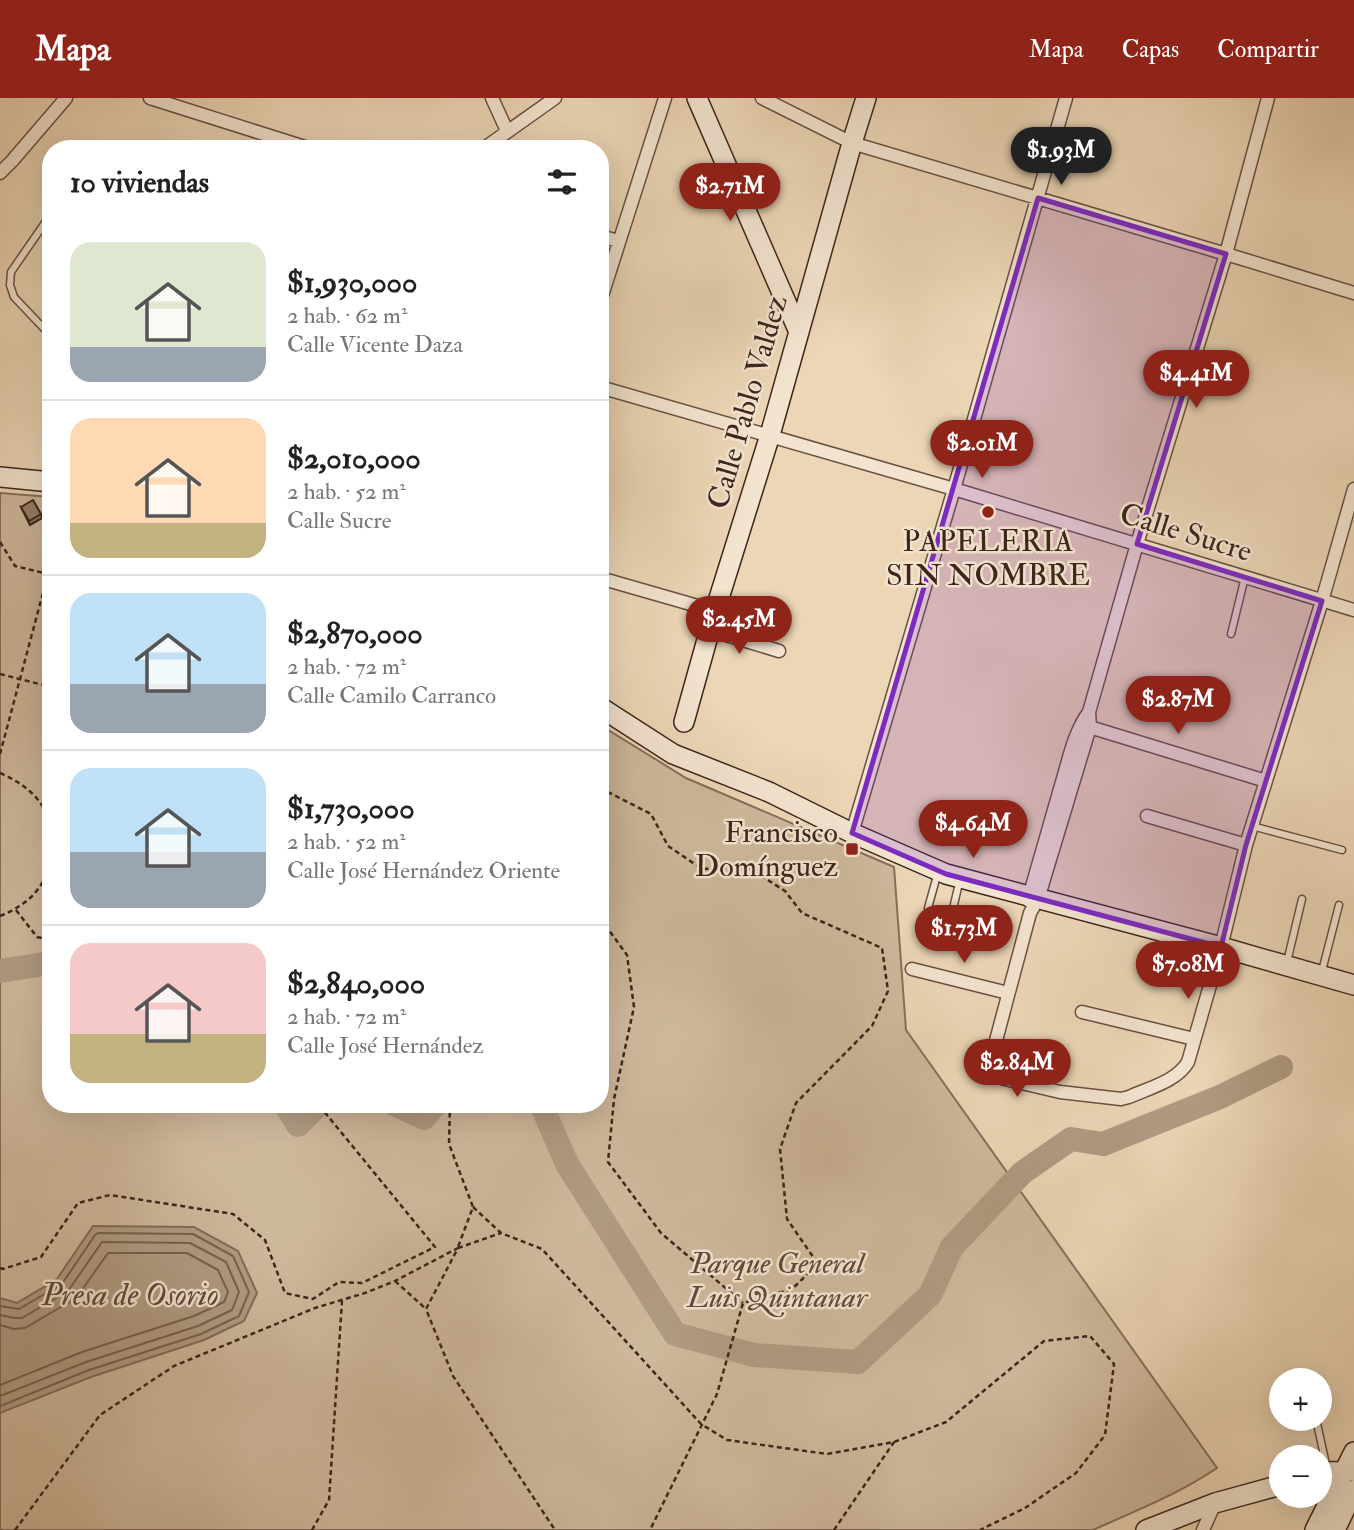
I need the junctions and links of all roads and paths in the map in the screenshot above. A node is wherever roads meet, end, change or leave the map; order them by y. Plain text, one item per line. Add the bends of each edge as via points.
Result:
1 (66, 98) edge
2 (150, 98) edge
3 (492, 98) edge
4 (555, 98) edge
5 (665, 98) edge
6 (697, 98) edge
7 (762, 98) edge
8 (866, 98) edge
9 (1066, 98) edge
10 (1268, 98) edge
11 (508, 131) junction
12 (283, 140) edge
13 (496, 140) edge
14 (852, 143) junction
15 (6, 159) edge
16 (0, 173) edge
17 (1038, 198) junction
18 (42, 227) edge
19 (609, 238) edge
20 (618, 241) junction
21 (1226, 254) junction
22 (609, 272) edge
23 (1354, 293) edge
24 (42, 327) edge
25 (799, 332) junction
26 (609, 390) edge
27 (770, 435) junction
28 (0, 477) edge
29 (42, 480) edge
30 (954, 489) junction
31 (1354, 489) edge
32 (0, 542) edge
33 (1137, 544) junction
34 (42, 573) edge
35 (1245, 577) junction
36 (609, 581) edge
37 (42, 599) edge
38 (1322, 601) junction
39 (1354, 610) edge
40 (713, 620) junction
41 (1231, 634) dead end
42 (779, 651) dead end
43 (0, 674) edge
44 (19, 679) junction
45 (42, 685) edge
46 (609, 713) edge
47 (684, 723) dead end
48 (1085, 725) junction
49 (0, 754) edge
50 (0, 773) edge
51 (1266, 781) junction
52 (609, 793) edge
53 (42, 806) edge
54 (1147, 816) dead end
55 (1252, 826) junction
56 (852, 833) junction
57 (1246, 845) junction
58 (1342, 850) dead end
59 (939, 870) junction
60 (961, 878) junction
61 (42, 882) edge
62 (1302, 900) dead end
63 (1032, 903) junction
64 (1339, 905) dead end
65 (929, 908) dead end
66 (16, 910) junction
67 (0, 916) edge
68 (951, 917) dead end
69 (609, 930) edge
70 (42, 938) edge
71 (1221, 947) junction
72 (1286, 965) junction
73 (912, 969) dead end
74 (1321, 975) junction
75 (1354, 985) edge
76 (1007, 993) junction
77 (1082, 1012) dead end
78 (1194, 1038) junction
79 (325, 1113) edge
80 (449, 1113) edge
81 (474, 1207) junction
82 (501, 1233) junction
83 (458, 1248) junction
84 (0, 1268) edge
85 (395, 1281) junction
86 (313, 1299) junction
87 (342, 1301) junction
88 (743, 1303) junction
89 (315, 1308) junction
90 (426, 1309) junction
91 (701, 1424) junction
92 (1321, 1431) edge
93 (894, 1442) junction
94 (1354, 1452) edge
95 (1336, 1472) edge
96 (1269, 1488) edge
97 (1354, 1490) edge
98 (1215, 1503) junction
99 (15, 1530) edge
100 (312, 1530) edge
101 (555, 1530) edge
102 (650, 1530) edge
103 (834, 1530) edge
104 (980, 1530) edge
105 (1146, 1530) edge
106 (1203, 1530) edge
107 (1315, 1530) edge
108 (1335, 1530) edge

1 - 15 street
2 - 12 street
3 - 11 street
4 - 11 street
5 - 20 street
6 - 25 street
7 - 14 street
8 - 14 street, Calle Pablo Valdez
9 - 17 street
10 - 21 street
11 - 13 street
14 - 17 street
14 - 25 street, Calle Pablo Valdez
15 - 16 street
17 - 21 street
17 - 30 street
18 - 24 lane via 11,272 10,285 14,297
19 - 20 street
20 - 22 street
21 - 23 street
21 - 33 street
25 - 27 street, Calle Pablo Valdez
26 - 27 street, Calle Sucre
27 - 30 street, Calle Sucre
27 - 40 street, Calle Pablo Valdez
28 - 29 street
30 - 33 street, Calle Sucre
30 - 56 street
31 - 38 street
32 - 34 path via 15,566
33 - 35 street, Calle Sucre
33 - 48 street
35 - 38 street, Calle Sucre
35 - 41 lane
36 - 40 street
37 - 44 path
38 - 39 street, Calle Sucre
38 - 51 street
40 - 42 street
40 - 47 street, Calle Pablo Valdez
43 - 44 path
44 - 45 path
44 - 49 path
46 - 56 street via 673,754 769,792
48 - 51 street
48 - 63 street
50 - 53 path via 19,781
51 - 55 street
52 - 88 path via 650,814 668,846 702,869 749,868 785,891 802,913 882,948 888,991 872,1026 796,1103 780,1149 787,1219 818,1264 792,1289
54 - 57 street
55 - 57 street
55 - 58 lane
56 - 59 street
57 - 71 street
59 - 60 street
59 - 65 lane
60 - 63 street
60 - 68 lane
61 - 66 path
62 - 72 lane
63 - 71 street
63 - 76 street
64 - 74 lane
66 - 67 path
66 - 70 path
69 - 88 path via 627,955 634,1007 614,1098 608,1161 661,1233
71 - 72 street
71 - 78 street
72 - 74 street
73 - 76 street
74 - 75 street
76 - 78 street via 990,1063 990,1072 997,1077 1060,1092 1121,1099 1177,1075 1188,1062
77 - 78 street
79 - 86 path via 435,1247 362,1283 339,1282
80 - 81 path via 449,1144
81 - 82 path
81 - 83 path
82 - 83 path
82 - 91 path via 542,1249
83 - 85 path
83 - 90 path
84 - 86 path via 41,1257 78,1203 110,1195 233,1214 265,1240 285,1293
85 - 87 path
85 - 90 path
86 - 89 path
87 - 89 path
87 - 100 path via 329,1500
88 - 91 path via 717,1394
89 - 99 path via 174,1366 100,1415
90 - 101 path via 453,1376
91 - 93 path via 727,1440 827,1454
91 - 102 path
92 - 95 lane
93 - 103 path
93 - 104 path via 946,1422 1044,1341 1090,1336 1114,1364 1105,1435 1076,1473 1025,1508
94 - 95 street
95 - 107 street
96 - 98 street
97 - 108 street
98 - 105 street
98 - 106 street

